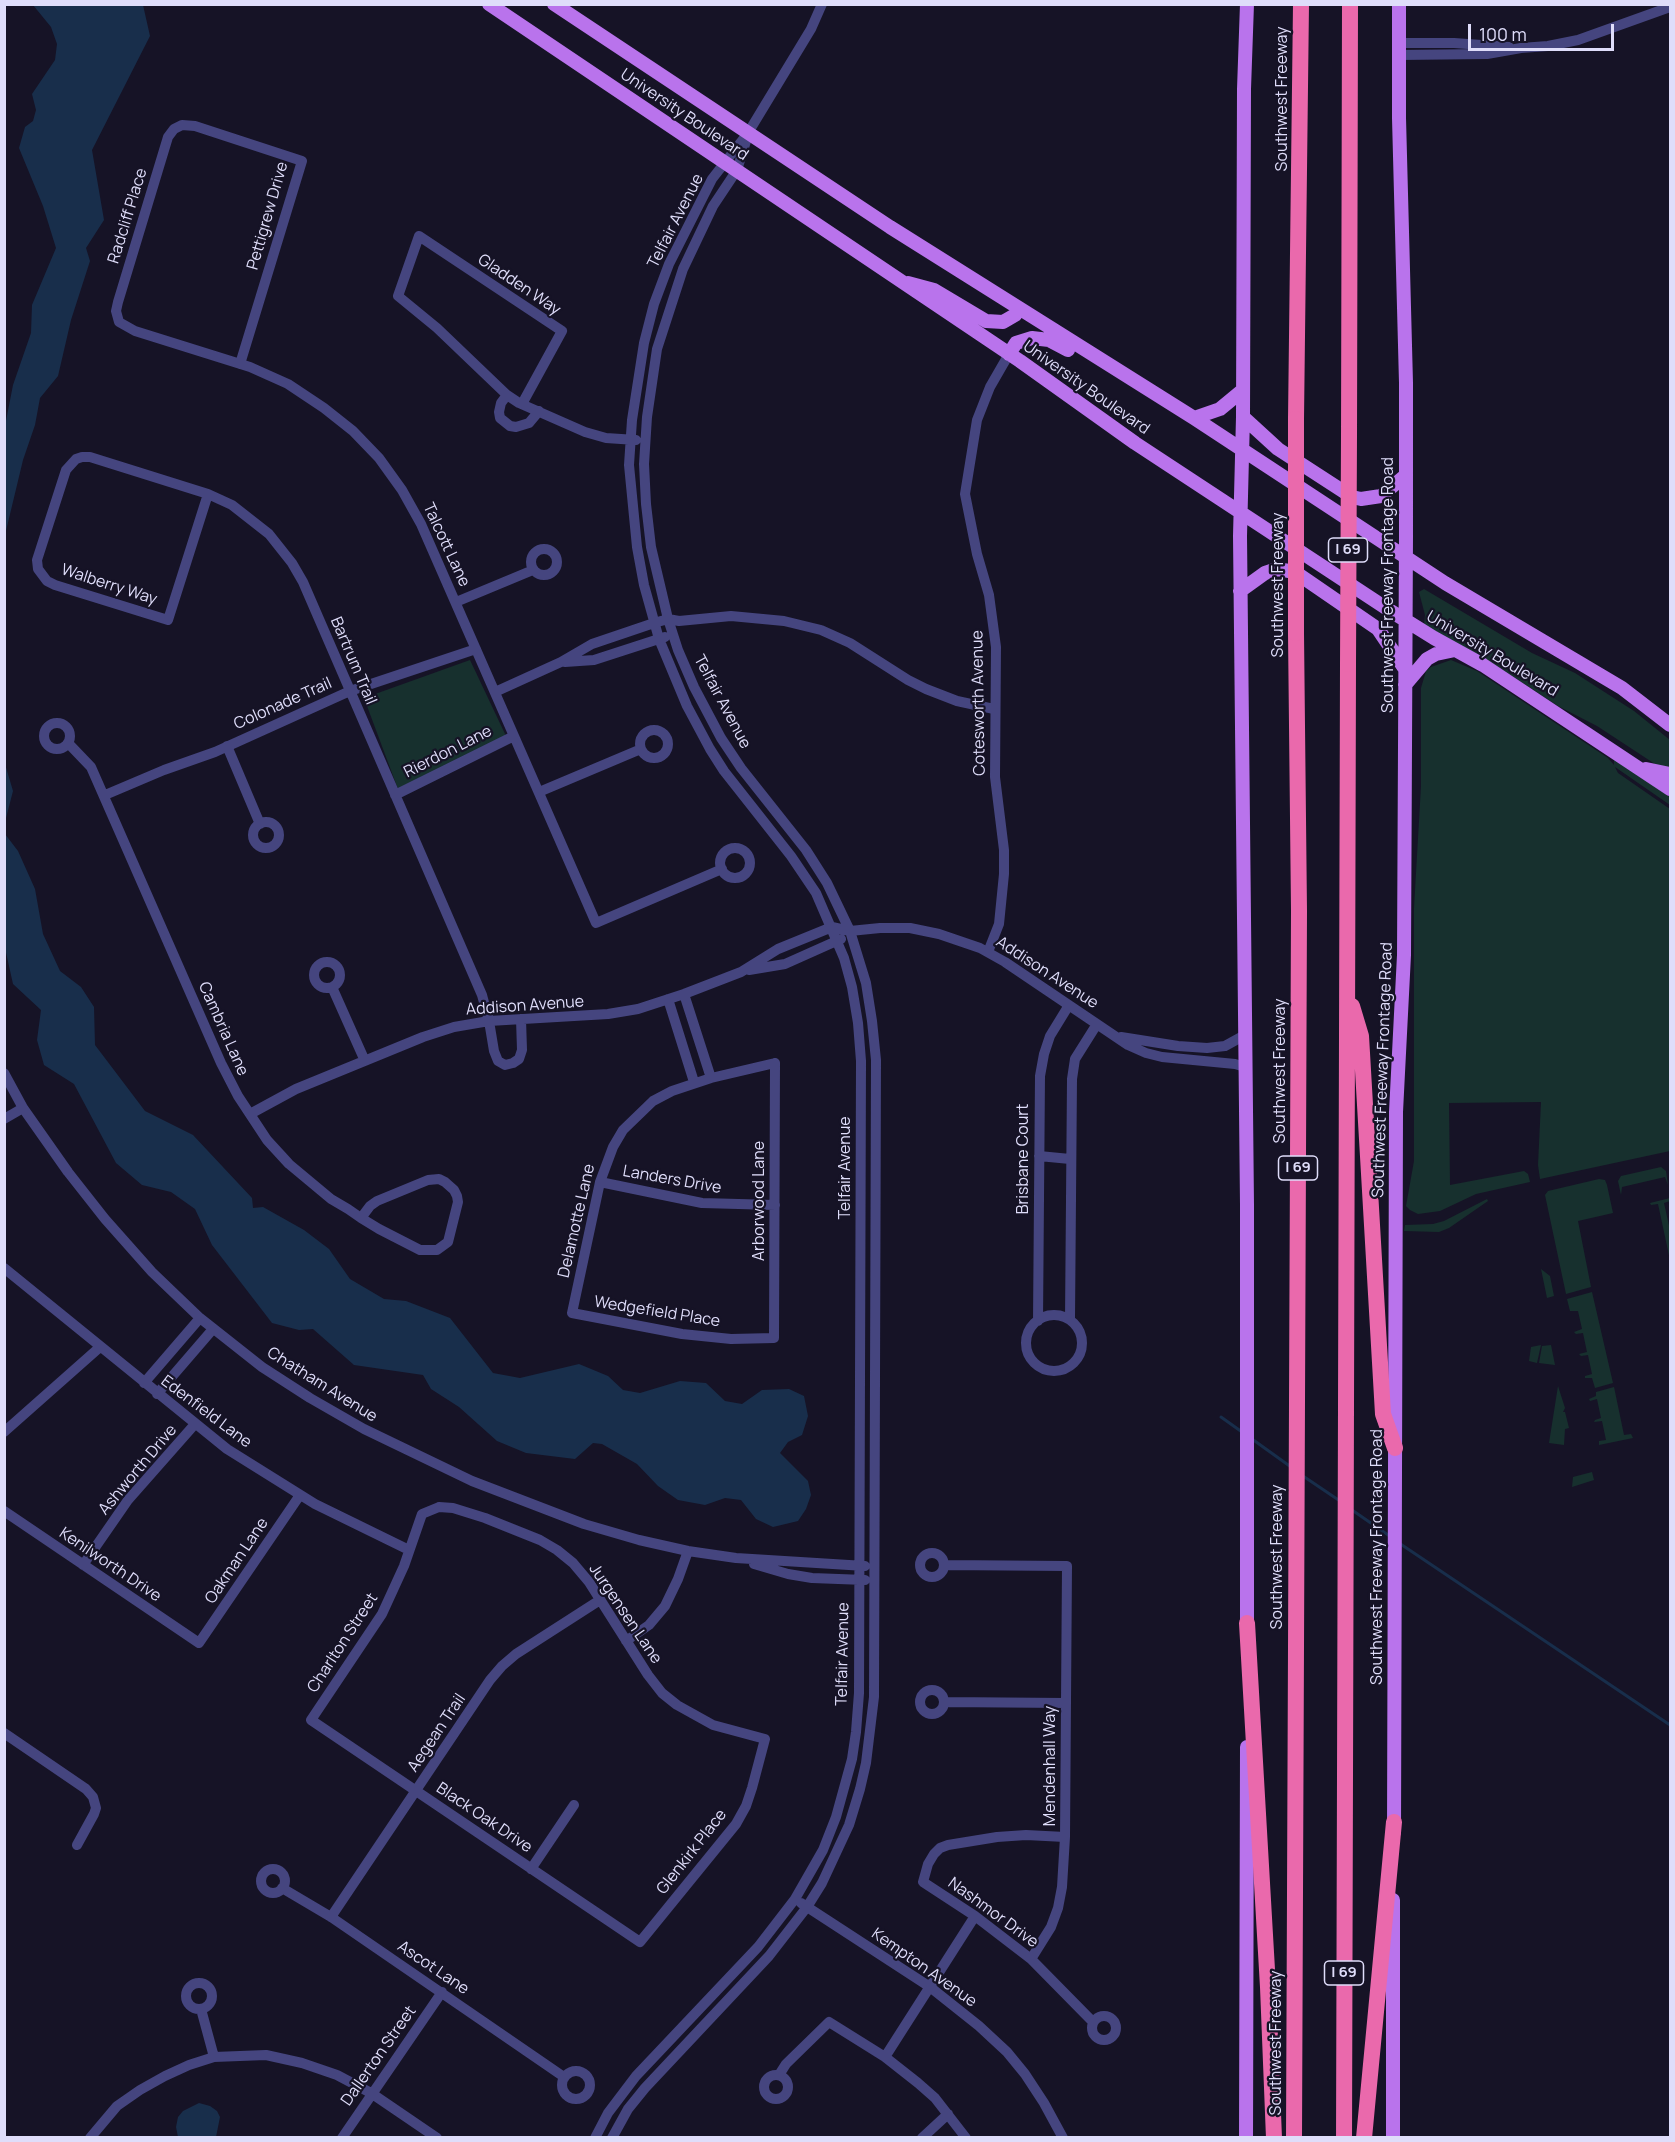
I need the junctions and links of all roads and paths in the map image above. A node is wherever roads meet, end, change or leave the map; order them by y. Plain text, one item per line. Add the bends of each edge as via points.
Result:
1 (489, 4) edge
2 (554, 4) edge
3 (822, 4) edge
4 (1247, 4) edge
5 (1301, 4) edge
6 (1350, 4) edge
7 (1399, 4) edge
8 (1671, 8) edge
9 (1399, 49) junction
10 (182, 125) joint
11 (748, 133) junction
12 (725, 163) junction
13 (738, 170) junction
14 (897, 280) junction
15 (1020, 309) junction
16 (119, 322) joint
17 (1009, 354) junction
18 (240, 364) junction
19 (1127, 376) junction
20 (1243, 390) junction
21 (507, 395) junction
22 (522, 404) junction
23 (539, 411) junction
24 (1243, 417) junction
25 (1194, 418) junction
26 (645, 440) junction
27 (631, 441) junction
28 (1242, 450) junction
29 (1406, 475) junction
30 (208, 494) junction
31 (1240, 512) junction
32 (1406, 557) junction
33 (533, 570) dead end
34 (42, 576) joint
35 (1240, 591) junction
36 (456, 602) junction
37 (668, 619) junction
38 (1405, 620) junction
39 (654, 623) junction
40 (673, 634) junction
41 (659, 639) junction
42 (476, 649) junction
43 (1455, 650) junction
44 (561, 662) junction
45 (1405, 669) junction
46 (1405, 686) junction
47 (350, 691) junction
48 (495, 692) junction
49 (994, 709) junction
50 (1671, 725) edge
51 (514, 736) junction
52 (68, 743) dead end
53 (227, 746) junction
54 (641, 749) dead end
55 (1641, 768) junction
56 (1671, 774) edge
57 (1671, 789) edge
58 (539, 792) junction
59 (105, 795) junction
60 (395, 795) junction
61 (260, 824) dead end
62 (722, 869) dead end
63 (832, 927) junction
64 (850, 931) junction
65 (838, 942) junction
66 (988, 952) junction
67 (741, 972) junction
68 (332, 987) dead end
69 (1347, 989) junction
70 (684, 994) junction
71 (668, 999) junction
72 (1069, 1005) junction
73 (520, 1020) junction
74 (489, 1021) junction
75 (1096, 1024) junction
76 (1245, 1035) junction
77 (1118, 1037) junction
78 (365, 1061) junction
79 (775, 1063) joint
80 (1245, 1067) junction
81 (4, 1073) edge
82 (711, 1078) junction
83 (694, 1082) junction
84 (23, 1108) junction
85 (250, 1114) junction
86 (4, 1119) edge
87 (1039, 1156) junction
88 (1070, 1159) junction
89 (600, 1182) junction
90 (775, 1205) junction
91 (361, 1218) junction
92 (4, 1268) edge
93 (572, 1313) joint
94 (200, 1318) junction
95 (1070, 1319) junction
96 (1038, 1321) junction
97 (213, 1329) junction
98 (774, 1338) joint
99 (100, 1347) junction
100 (144, 1383) junction
101 (157, 1394) junction
102 (195, 1424) junction
103 (4, 1432) edge
104 (1395, 1448) junction
105 (300, 1495) junction
106 (4, 1511) edge
107 (422, 1514) joint
108 (409, 1550) junction
109 (688, 1551) junction
110 (736, 1558) junction
111 (84, 1565) junction
112 (874, 1565) junction
113 (945, 1565) dead end
114 (860, 1566) junction
115 (860, 1580) junction
116 (874, 1580) junction
117 (600, 1600) junction
118 (1247, 1623) junction
119 (626, 1641) junction
120 (199, 1643) joint
121 (944, 1702) dead end
122 (1066, 1703) junction
123 (310, 1719) joint
124 (4, 1733) edge
125 (765, 1739) joint
126 (416, 1791) junction
127 (574, 1805) dead end
128 (1394, 1822) junction
129 (1065, 1837) junction
130 (77, 1845) dead end
131 (531, 1869) junction
132 (282, 1888) dead end
133 (795, 1899) junction
134 (807, 1907) junction
135 (975, 1916) junction
136 (331, 1917) junction
137 (640, 1942) joint
138 (1031, 1959) junction
139 (930, 1988) junction
140 (442, 1992) junction
141 (201, 2009) dead end
142 (1094, 2022) dead end
143 (214, 2057) junction
144 (885, 2057) junction
145 (779, 2075) dead end
146 (564, 2077) dead end
147 (371, 2094) junction
148 (948, 2114) junction
149 (90, 2138) edge
150 (342, 2138) edge
151 (437, 2138) edge
152 (595, 2138) edge
153 (612, 2138) edge
154 (922, 2138) edge
155 (966, 2138) edge
156 (1063, 2138) edge
157 (1246, 2138) edge
158 (1274, 2138) edge
159 (1294, 2138) edge
160 (1344, 2138) edge
161 (1364, 2138) edge
162 (1393, 2138) edge

1 - 12 main road, University Boulevard
2 - 11 main road, University Boulevard
3 - 11 street via 812,29
4 - 20 main road
5 - 159 highway, Southwest Freeway / I 69, bridge via 1296,419 1299,911
6 - 69 highway, I 69, bridge
7 - 9 main road, Southwest Freeway Frontage Road
8 - 9 street via 1578,40 1548,46 1487,54
9 - 29 main road, Southwest Freeway Frontage Road
10 - 16 street, Radcliff Place via 168,137 118,302
10 - 18 street, Pettigrew Drive via 302,161
11 - 12 street, Telfair Avenue
11 - 13 street, Telfair Avenue
11 - 15 main road, University Boulevard
12 - 13 main road, University Boulevard
12 - 27 street, Telfair Avenue via 712,179 684,232 654,304 636,382
13 - 14 main road, University Boulevard
13 - 26 street, Telfair Avenue via 694,243 670,303 651,379
14 - 15 main road via 934,290 987,321 1003,322
14 - 17 main road, University Boulevard
15 - 19 main road, University Boulevard
16 - 18 street, Talcott Lane via 135,331
17 - 19 main road via 1021,340 1043,339 1104,372
17 - 31 main road, University Boulevard
17 - 49 street, Cotesworth Avenue via 977,420 965,494 989,595 996,647
18 - 36 street, Talcott Lane via 288,384 324,408 379,458 421,524
19 - 25 main road, University Boulevard
20 - 24 main road
20 - 25 main road via 1221,409
21 - 22 street
21 - 22 street, Gladden Way via 398,296 419,236 562,332
21 - 23 street via 499,412 510,426 529,423
22 - 23 street
23 - 27 street via 585,432
24 - 28 main road
24 - 29 main road via 1278,449 1352,497 1380,496
25 - 28 main road, University Boulevard
26 - 27 street
26 - 37 street, Telfair Avenue via 645,494 651,547
27 - 39 street, Telfair Avenue via 629,465 637,548
28 - 31 main road
28 - 32 main road, University Boulevard
29 - 32 main road, Southwest Freeway Frontage Road
30 - 34 street, Bartrum Trail via 90,457 75,459 66,470 37,560
30 - 34 street, Walberry Way via 168,620 55,585
30 - 47 street, Bartrum Trail via 253,520 287,555 303,582
31 - 35 main road
31 - 38 main road, University Boulevard
32 - 38 main road, Southwest Freeway Frontage Road
32 - 50 main road, University Boulevard via 1604,677
33 - 36 street
35 - 45 main road via 1265,573 1277,569 1295,572 1378,628
35 - 76 main road
36 - 42 street, Talcott Lane
37 - 39 street
37 - 40 street, Telfair Avenue
37 - 49 street via 757,617 821,630 926,689
38 - 43 main road, University Boulevard
38 - 45 main road, Southwest Freeway Frontage Road
39 - 41 street, Telfair Avenue
39 - 44 street via 592,644
40 - 41 street
40 - 64 street, Telfair Avenue via 694,687 721,738 806,850
41 - 44 street via 594,660
41 - 63 street, Telfair Avenue via 710,749 791,856 816,893
42 - 47 street, Colonade Trail
42 - 48 street, Talcott Lane
43 - 46 main road via 1427,659
43 - 55 main road, University Boulevard
44 - 48 street
45 - 46 main road, Southwest Freeway Frontage Road
46 - 104 main road, Southwest Freeway Frontage Road via 1404,955 1396,1112
47 - 53 street, Colonade Trail
47 - 60 street, Bartrum Trail
48 - 51 street, Talcott Lane
49 - 66 street, Cotesworth Avenue via 995,777 1004,874 999,924
51 - 58 street, Talcott Lane
51 - 60 street, Rierdon Lane
52 - 59 street, Cambria Lane via 91,767
53 - 59 street, Colonade Trail
53 - 61 street
54 - 58 street
55 - 56 main road
55 - 57 main road, University Boulevard
58 - 62 street, Talcott Lane via 596,923
59 - 85 street, Cambria Lane via 221,1063
60 - 74 street, Bartrum Trail via 482,995
63 - 64 street, Addison Avenue
63 - 65 street, Telfair Avenue
63 - 67 street, Addison Avenue via 778,949
64 - 65 street, Addison Avenue
64 - 66 street, Addison Avenue via 910,928
64 - 112 street, Telfair Avenue via 866,983 876,1060
65 - 67 street, Addison Avenue via 785,964
65 - 114 street, Telfair Avenue via 852,987 861,1061
66 - 72 street, Addison Avenue
67 - 70 street, Addison Avenue
68 - 78 street
69 - 104 highway via 1361,1036 1383,1414
69 - 160 highway, I 69
70 - 71 street, Addison Avenue
70 - 82 street
71 - 73 street, Addison Avenue via 608,1014
71 - 83 street
72 - 75 street, Addison Avenue
72 - 87 street, Brisbane Court via 1044,1054
73 - 74 street, Addison Avenue
73 - 74 street, Bartrum Trail via 522,1050 519,1059 505,1065 498,1061 494,1051
74 - 78 street, Addison Avenue via 454,1027
75 - 77 street, Addison Avenue
75 - 88 street, Brisbane Court via 1075,1059
76 - 77 street, Addison Avenue via 1226,1046 1207,1048
76 - 80 main road
77 - 80 street, Addison Avenue via 1128,1045 1162,1057
78 - 85 street, Addison Avenue via 296,1089
79 - 82 street, Delamotte Lane
79 - 90 street, Arborwood Lane
80 - 118 main road
81 - 84 street, Chatham Avenue
82 - 83 street, Delamotte Lane
83 - 89 street, Delamotte Lane via 663,1096 637,1115 613,1147
84 - 86 street
84 - 94 street, Chatham Avenue via 105,1219
85 - 91 street, Cambria Lane via 289,1164
87 - 88 street
87 - 96 street, Brisbane Court
88 - 95 street, Brisbane Court
89 - 90 street, Landers Drive via 702,1203
89 - 93 street, Delamotte Lane
90 - 98 street, Arborwood Lane
91 - 91 street, Cambria Lane via 377,1201 428,1180 439,1179 454,1190 458,1202 448,1242 437,1250 420,1250
92 - 99 street, Edenfield Lane
93 - 98 street, Wedgefield Place via 682,1334
94 - 97 street, Chatham Avenue
94 - 100 street
95 - 96 street via 1052,1315
95 - 96 street, Brisbane Court via 1081,1333 1081,1351 1071,1365 1054,1371 1038,1365 1028,1349 1029,1331
97 - 101 street
97 - 109 street, Chatham Avenue via 310,1398 412,1453 584,1524
99 - 100 street, Edenfield Lane
99 - 103 street
100 - 101 street, Edenfield Lane
101 - 102 street, Edenfield Lane
102 - 105 street, Edenfield Lane
102 - 111 street, Ashworth Drive via 128,1500
104 - 128 main road, Southwest Freeway Frontage Road
105 - 108 street, Edenfield Lane
105 - 120 street, Oakman Lane
106 - 111 street, Kenilworth Drive
107 - 108 street, Charlton Street
107 - 117 street, Jurgensen Lane via 439,1507 453,1508 540,1540 573,1563
108 - 123 street, Charlton Street via 382,1614
109 - 110 street, Chatham Avenue
109 - 119 street via 665,1606 649,1625
110 - 114 street, Chatham Avenue
110 - 115 street, Chatham Avenue via 788,1574
111 - 120 street, Kenilworth Drive
112 - 114 street, Chatham Avenue
112 - 116 street, Telfair Avenue
113 - 122 street, Mendenhall Way via 1067,1566
114 - 115 street, Telfair Avenue
115 - 116 street, Chatham Avenue
115 - 133 street, Telfair Avenue via 859,1693 852,1759 823,1850
116 - 134 street, Telfair Avenue via 874,1697 866,1763 849,1825
117 - 119 street, Jurgensen Lane
117 - 126 street, Aegean Trail via 502,1666
118 - 157 main road
118 - 158 highway
119 - 125 street, Jurgensen Lane via 662,1693 677,1706 713,1725
121 - 122 street
122 - 129 street, Mendenhall Way
123 - 126 street, Black Oak Drive
124 - 130 street via 93,1797 94,1815
125 - 137 street, Glenkirk Place via 746,1806 736,1824
126 - 131 street, Black Oak Drive
126 - 136 street, Aegean Trail
127 - 131 street
128 - 161 highway
128 - 162 main road, Southwest Freeway Frontage Road
129 - 135 street, Nashmor Drive via 997,1837 940,1848 928,1864 923,1882
129 - 138 street, Mendenhall Way via 1058,1908
131 - 137 street, Black Oak Drive
132 - 136 street, Ascot Lane
133 - 134 street, Kempton Avenue
133 - 152 street, Telfair Avenue via 758,1947 636,2076
134 - 139 street, Kempton Avenue
134 - 153 street, Telfair Avenue via 770,1956 645,2088
135 - 138 street, Nashmor Drive
135 - 139 street
136 - 140 street, Ascot Lane
138 - 142 street, Nashmor Drive
139 - 144 street
139 - 156 street, Kempton Avenue via 1006,2052 1044,2103
140 - 146 street, Ascot Lane
140 - 147 street, Dallerton Street
141 - 143 street
143 - 147 street via 266,2055 302,2063 337,2075
143 - 149 street via 140,2090 117,2106
144 - 145 street via 829,2022
144 - 148 street via 935,2098
147 - 150 street, Dallerton Street
147 - 151 street
148 - 154 street
148 - 155 street

